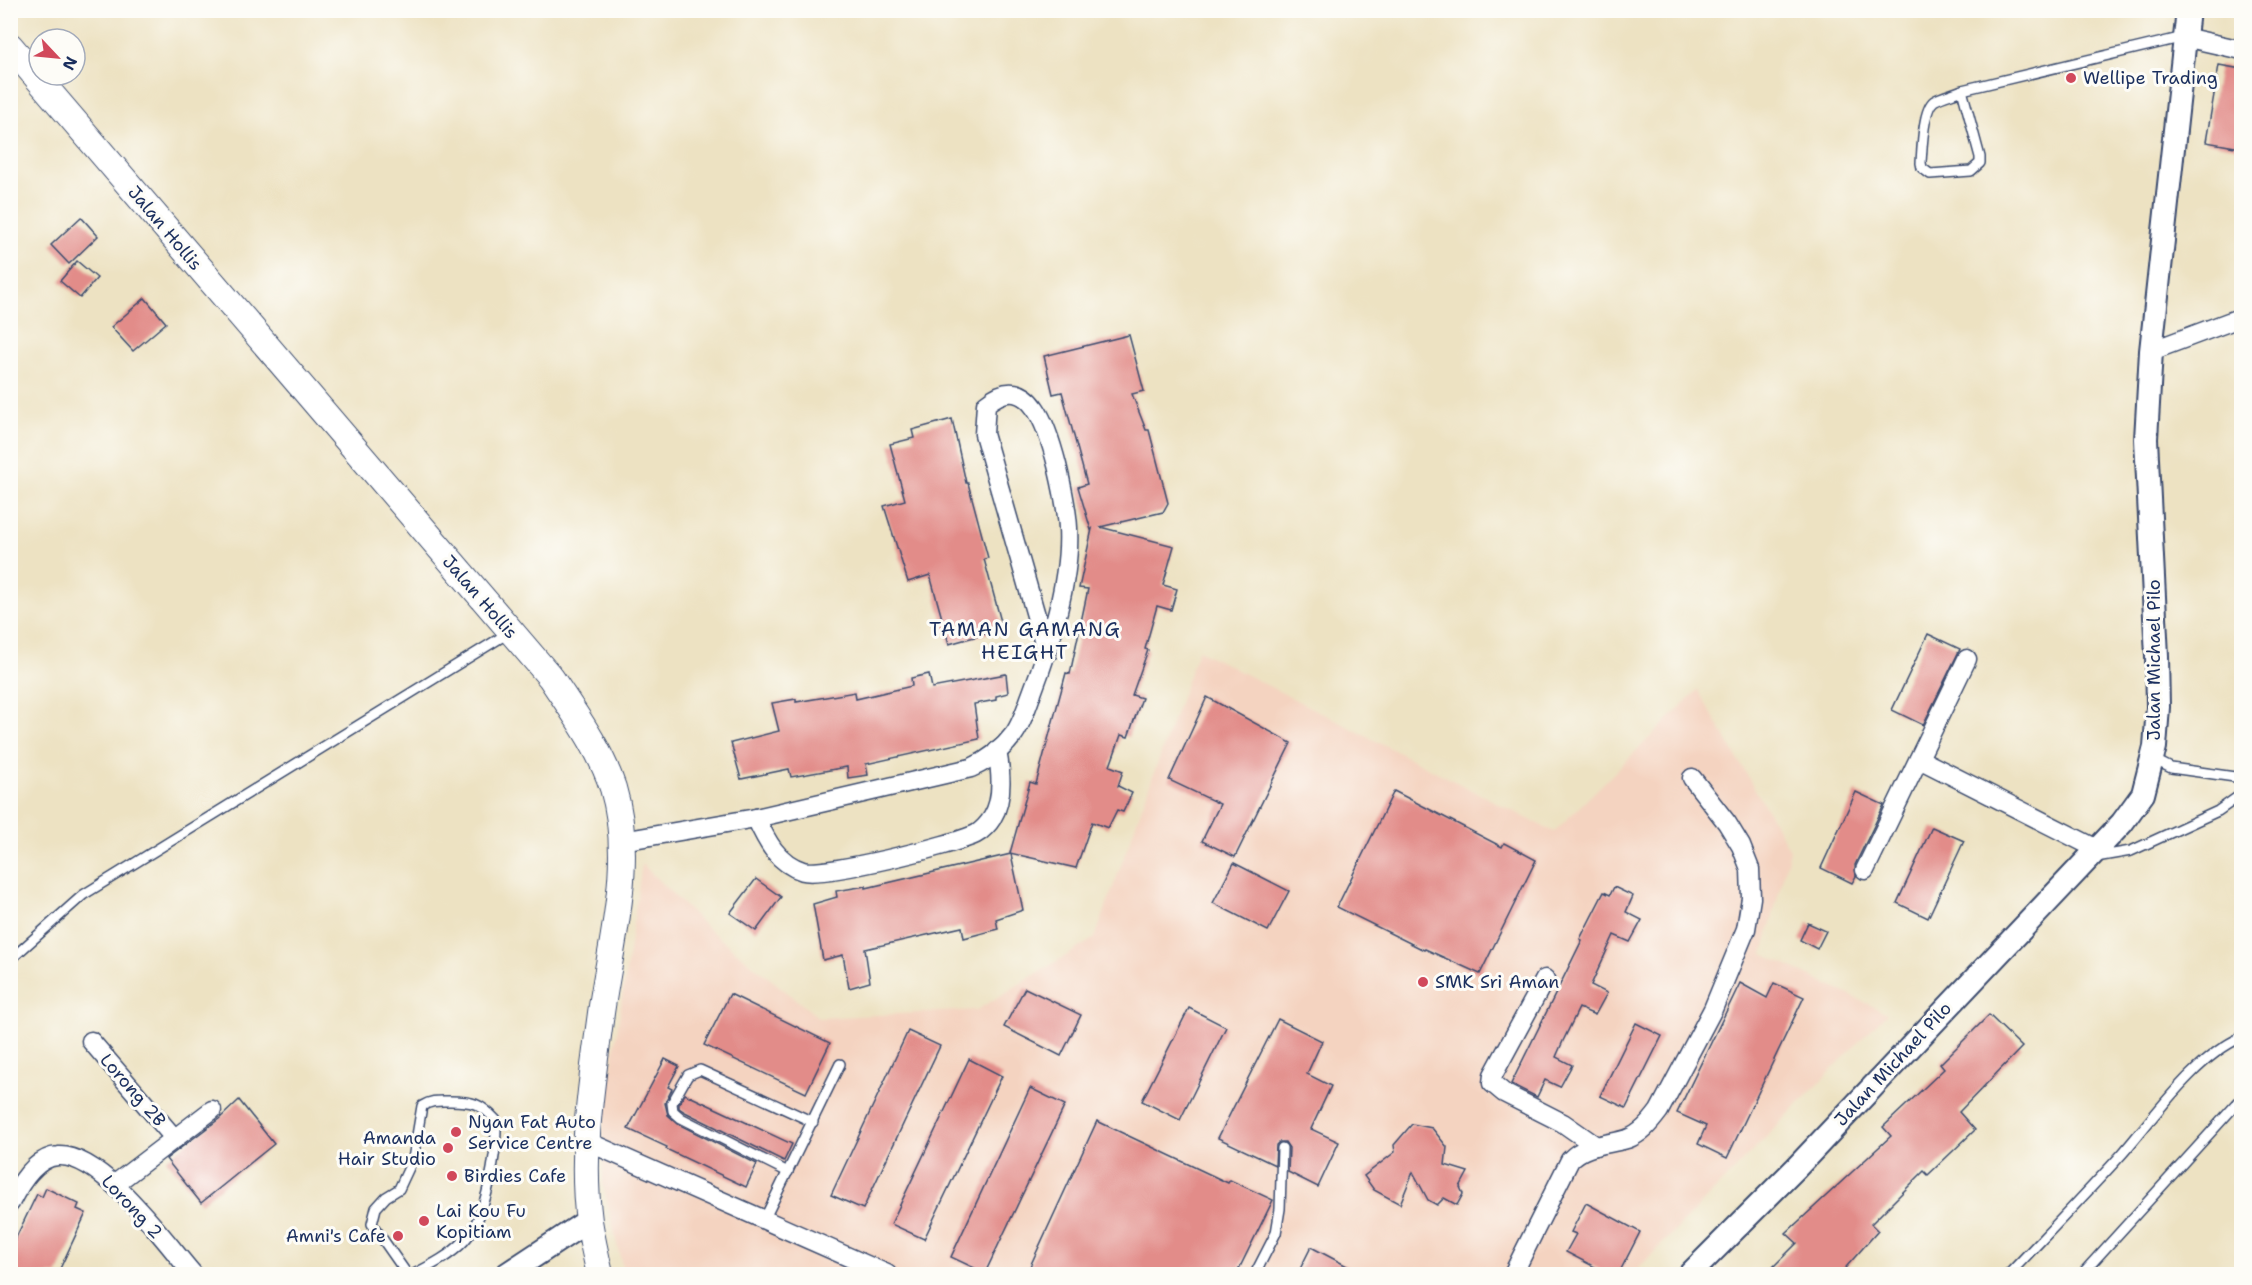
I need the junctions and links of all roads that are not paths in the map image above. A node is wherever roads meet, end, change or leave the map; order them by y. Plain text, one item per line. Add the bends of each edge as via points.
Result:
1 (2188, 10) edge
2 (2184, 37) junction
3 (10, 46) edge
4 (2241, 50) edge
5 (1962, 90) junction
6 (2241, 317) edge
7 (2151, 351) junction
8 (510, 632) junction
9 (1047, 654) junction
10 (1967, 659) dead end
11 (997, 751) junction
12 (1919, 759) junction
13 (2153, 759) junction
14 (1692, 778) dead end
15 (2241, 778) edge
16 (2241, 794) edge
17 (756, 818) junction
18 (622, 841) junction
19 (2093, 854) junction
20 (1864, 870) dead end
21 (10, 960) edge
22 (1545, 979) dead end
23 (2241, 1037) edge
24 (91, 1041) dead end
25 (840, 1064) dead end
26 (2241, 1098) edge
27 (212, 1110) dead end
28 (813, 1122) junction
29 (175, 1139) junction
30 (586, 1141) junction
31 (1596, 1146) junction
32 (1282, 1148) dead end
33 (788, 1172) junction
34 (115, 1184) junction
35 (10, 1203) edge
36 (589, 1220) junction
37 (764, 1220) junction
38 (193, 1275) edge
39 (406, 1275) edge
40 (414, 1275) edge
41 (507, 1275) edge
42 (600, 1275) edge
43 (887, 1275) edge
44 (1255, 1275) edge
45 (1513, 1275) edge
46 (1690, 1275) edge
47 (2009, 1275) edge
48 (2082, 1275) edge

1 - 2 street, Jalan Michael Pilo
2 - 4 street
2 - 5 lane
2 - 7 street, Jalan Michael Pilo
3 - 8 main road, Jalan Hollis
5 - 5 lane via 1980,163 1971,171 1930,174 1921,163 1929,108 1933,102
6 - 7 street
7 - 13 street, Jalan Michael Pilo via 2146,439 2157,656
8 - 18 main road, Jalan Hollis via 551,678 593,741 613,789
8 - 21 lane via 83,895
9 - 9 street via 1066,560 1069,529 1065,497 1047,428 1038,411 1029,401 1008,393 986,404 984,434
9 - 11 street via 1014,735
10 - 12 street
11 - 17 street via 971,768
11 - 17 street via 1001,775 993,817 978,833 945,844 815,873 801,870 775,853
12 - 19 street
12 - 20 street
13 - 15 lane via 2171,768
13 - 19 street, Jalan Michael Pilo via 2143,794
14 - 31 street via 1741,846 1749,869 1751,898 1746,930 1713,1009 1659,1111 1639,1133
16 - 19 lane via 2218,811 2131,851
17 - 18 street
18 - 30 main road, Jalan Hollis via 618,903
19 - 46 street, Jalan Michael Pilo
22 - 31 street via 1492,1083
23 - 47 lane via 2199,1065
24 - 29 street, Lorong 2B
25 - 28 lane
26 - 48 lane
27 - 29 street, Lorong 2B
28 - 33 lane
28 - 33 lane via 700,1070 688,1075 672,1103 673,1111 681,1118
29 - 34 street, Lorong 2B
30 - 36 main road, Jalan Hollis
30 - 37 street
31 - 45 street via 1583,1149 1570,1160
32 - 44 lane via 1276,1233
33 - 37 lane
34 - 35 street, Lorong 2 via 93,1168 57,1155 40,1162
34 - 38 street, Lorong 2
36 - 41 street
36 - 42 main road, Jalan Hollis
37 - 43 street
39 - 40 lane via 372,1224 376,1208 399,1189 413,1159 422,1106 430,1101 470,1101 496,1120 481,1210 465,1240

